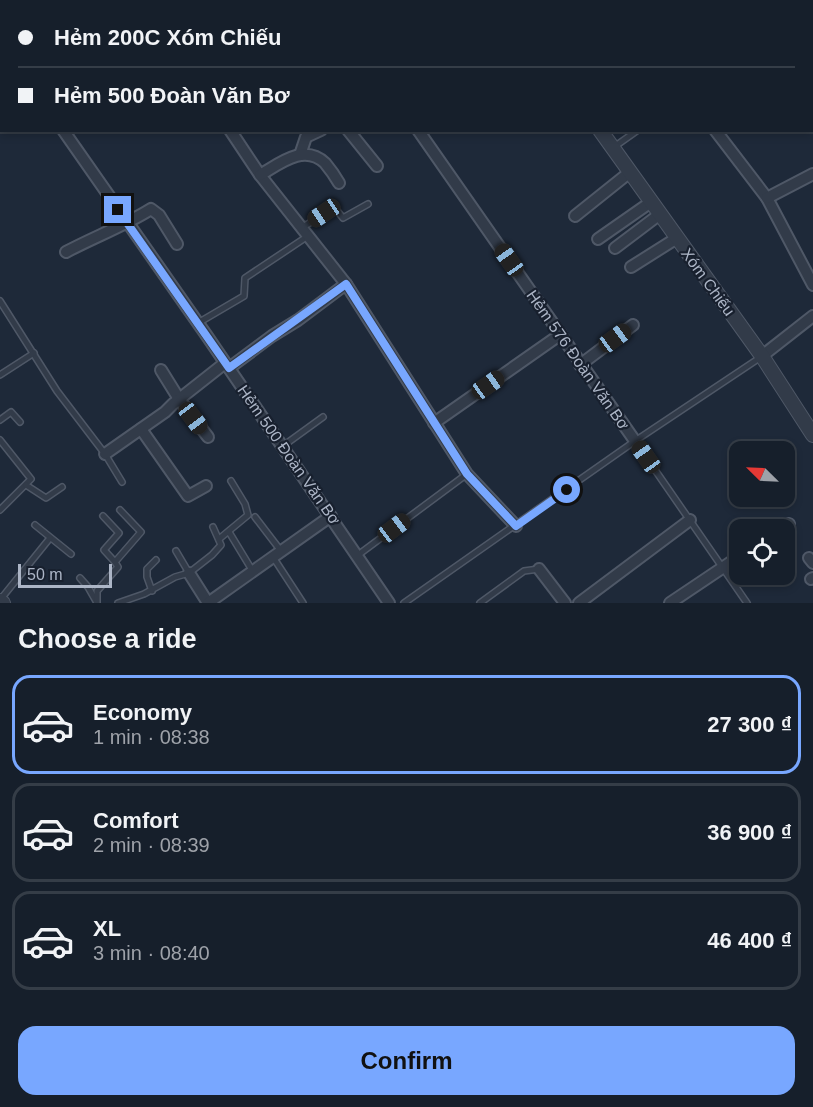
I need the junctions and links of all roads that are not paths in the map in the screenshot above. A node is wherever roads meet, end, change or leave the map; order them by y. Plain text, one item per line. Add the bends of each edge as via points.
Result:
1 (64, 132) edge
2 (231, 132) edge
3 (317, 132) edge
4 (350, 132) edge
5 (419, 132) edge
6 (601, 132) edge
7 (635, 132) edge
8 (717, 132) edge
9 (613, 148) junction
10 (300, 155) junction
11 (377, 166) dead end
12 (630, 172) junction
13 (813, 174) edge
14 (260, 175) junction
15 (339, 183) dead end
16 (767, 198) junction
17 (651, 201) junction
18 (368, 204) dead end
19 (660, 214) junction
20 (575, 216) dead end
21 (128, 223) junction
22 (305, 232) junction
23 (677, 238) junction
24 (598, 239) dead end
25 (177, 244) dead end
26 (615, 248) dead end
27 (66, 252) dead end
28 (632, 267) dead end
29 (346, 284) junction
30 (813, 285) edge
31 (0, 301) edge
32 (813, 316) edge
33 (198, 323) junction
34 (633, 325) dead end
35 (561, 334) junction
36 (34, 353) junction
37 (762, 357) junction
38 (227, 365) junction
39 (580, 365) junction
40 (160, 370) dead end
41 (0, 375) edge
42 (179, 399) junction
43 (323, 417) dead end
44 (0, 420) edge
45 (20, 423) dead end
46 (434, 423) junction
47 (141, 429) junction
48 (813, 435) edge
49 (208, 437) dead end
50 (0, 440) edge
51 (635, 441) junction
52 (282, 447) junction
53 (105, 454) junction
54 (467, 474) junction
55 (231, 481) dead end
56 (122, 482) dead end
57 (26, 485) junction
58 (206, 486) dead end
59 (62, 487) dead end
60 (0, 510) edge
61 (120, 510) dead end
62 (103, 516) dead end
63 (331, 516) junction
64 (255, 517) dead end
65 (690, 520) junction
66 (35, 525) dead end
67 (516, 526) junction
68 (213, 527) dead end
69 (229, 532) junction
70 (50, 538) junction
71 (219, 539) junction
72 (176, 551) dead end
73 (71, 554) dead end
74 (277, 554) junction
75 (358, 555) junction
76 (156, 561) dead end
77 (115, 562) junction
78 (729, 564) edge
79 (724, 567) junction
80 (539, 569) joint
81 (252, 570) junction
82 (189, 573) junction
83 (80, 578) dead end
84 (152, 591) junction
85 (1, 601) edge
86 (93, 603) edge
87 (99, 603) edge
88 (118, 603) edge
89 (208, 603) edge
90 (303, 603) edge
91 (389, 603) edge
92 (404, 603) edge
93 (480, 603) edge
94 (565, 603) edge
95 (579, 603) edge
96 (670, 603) edge
97 (747, 603) edge

1 - 21 street, Hẻm 500 Đoàn Văn Bơ
2 - 14 street
3 - 10 street via 306,137
4 - 11 street
5 - 35 street, Hẻm 576 Đoàn Văn Bơ
6 - 9 street, Xóm Chiếu
7 - 9 lane
8 - 16 street
9 - 12 street, Xóm Chiếu
10 - 14 street via 293,155
10 - 15 street via 308,154 324,162
12 - 17 street, Xóm Chiếu
12 - 20 street
13 - 16 street
14 - 22 street
16 - 30 street
17 - 19 street, Xóm Chiếu
17 - 24 street
18 - 22 lane via 343,218 335,208
19 - 23 street, Xóm Chiếu
19 - 26 street
21 - 25 street via 151,209
21 - 27 street
21 - 33 street, Hẻm 500 Đoàn Văn Bơ
22 - 29 street
22 - 33 lane via 244,278 244,296
23 - 28 street
23 - 37 street, Xóm Chiếu
29 - 38 street
29 - 46 street
31 - 36 lane
32 - 37 street
33 - 38 street, Hẻm 500 Đoàn Văn Bơ
34 - 39 street
35 - 39 street, Hẻm 576 Đoàn Văn Bơ
35 - 46 street
36 - 41 lane
36 - 53 lane via 57,391
37 - 48 street, Xóm Chiếu
37 - 51 lane
38 - 42 street
38 - 52 street, Hẻm 500 Đoàn Văn Bơ
39 - 51 street, Hẻm 576 Đoàn Văn Bơ
40 - 42 street
42 - 47 street
42 - 49 street
43 - 52 lane
44 - 45 lane via 11,412
46 - 54 street
47 - 53 street
47 - 58 street via 188,496
50 - 57 lane via 31,479
51 - 65 lane
51 - 67 lane
52 - 63 street, Hẻm 500 Đoàn Văn Bơ
53 - 56 lane
54 - 67 street
54 - 75 lane
55 - 69 lane via 248,515
57 - 59 lane via 46,498
57 - 60 lane
61 - 77 lane via 141,531
62 - 77 lane via 119,533 104,550
63 - 74 street
63 - 75 street, Hẻm 500 Đoàn Văn Bơ
64 - 74 lane
65 - 79 lane
65 - 95 street
66 - 70 lane
67 - 92 lane
68 - 71 lane
69 - 71 lane
69 - 81 lane
70 - 73 lane
70 - 85 lane
71 - 82 lane via 221,545
72 - 82 lane
74 - 81 street
74 - 90 lane
75 - 91 street, Hẻm 500 Đoàn Văn Bơ
76 - 84 lane via 147,569
77 - 87 lane via 118,567 97,591
78 - 79 street
79 - 96 street
79 - 97 lane
80 - 93 lane via 524,571
80 - 94 street
81 - 89 street
82 - 84 lane
82 - 89 street
83 - 87 lane
84 - 88 lane
86 - 87 lane

